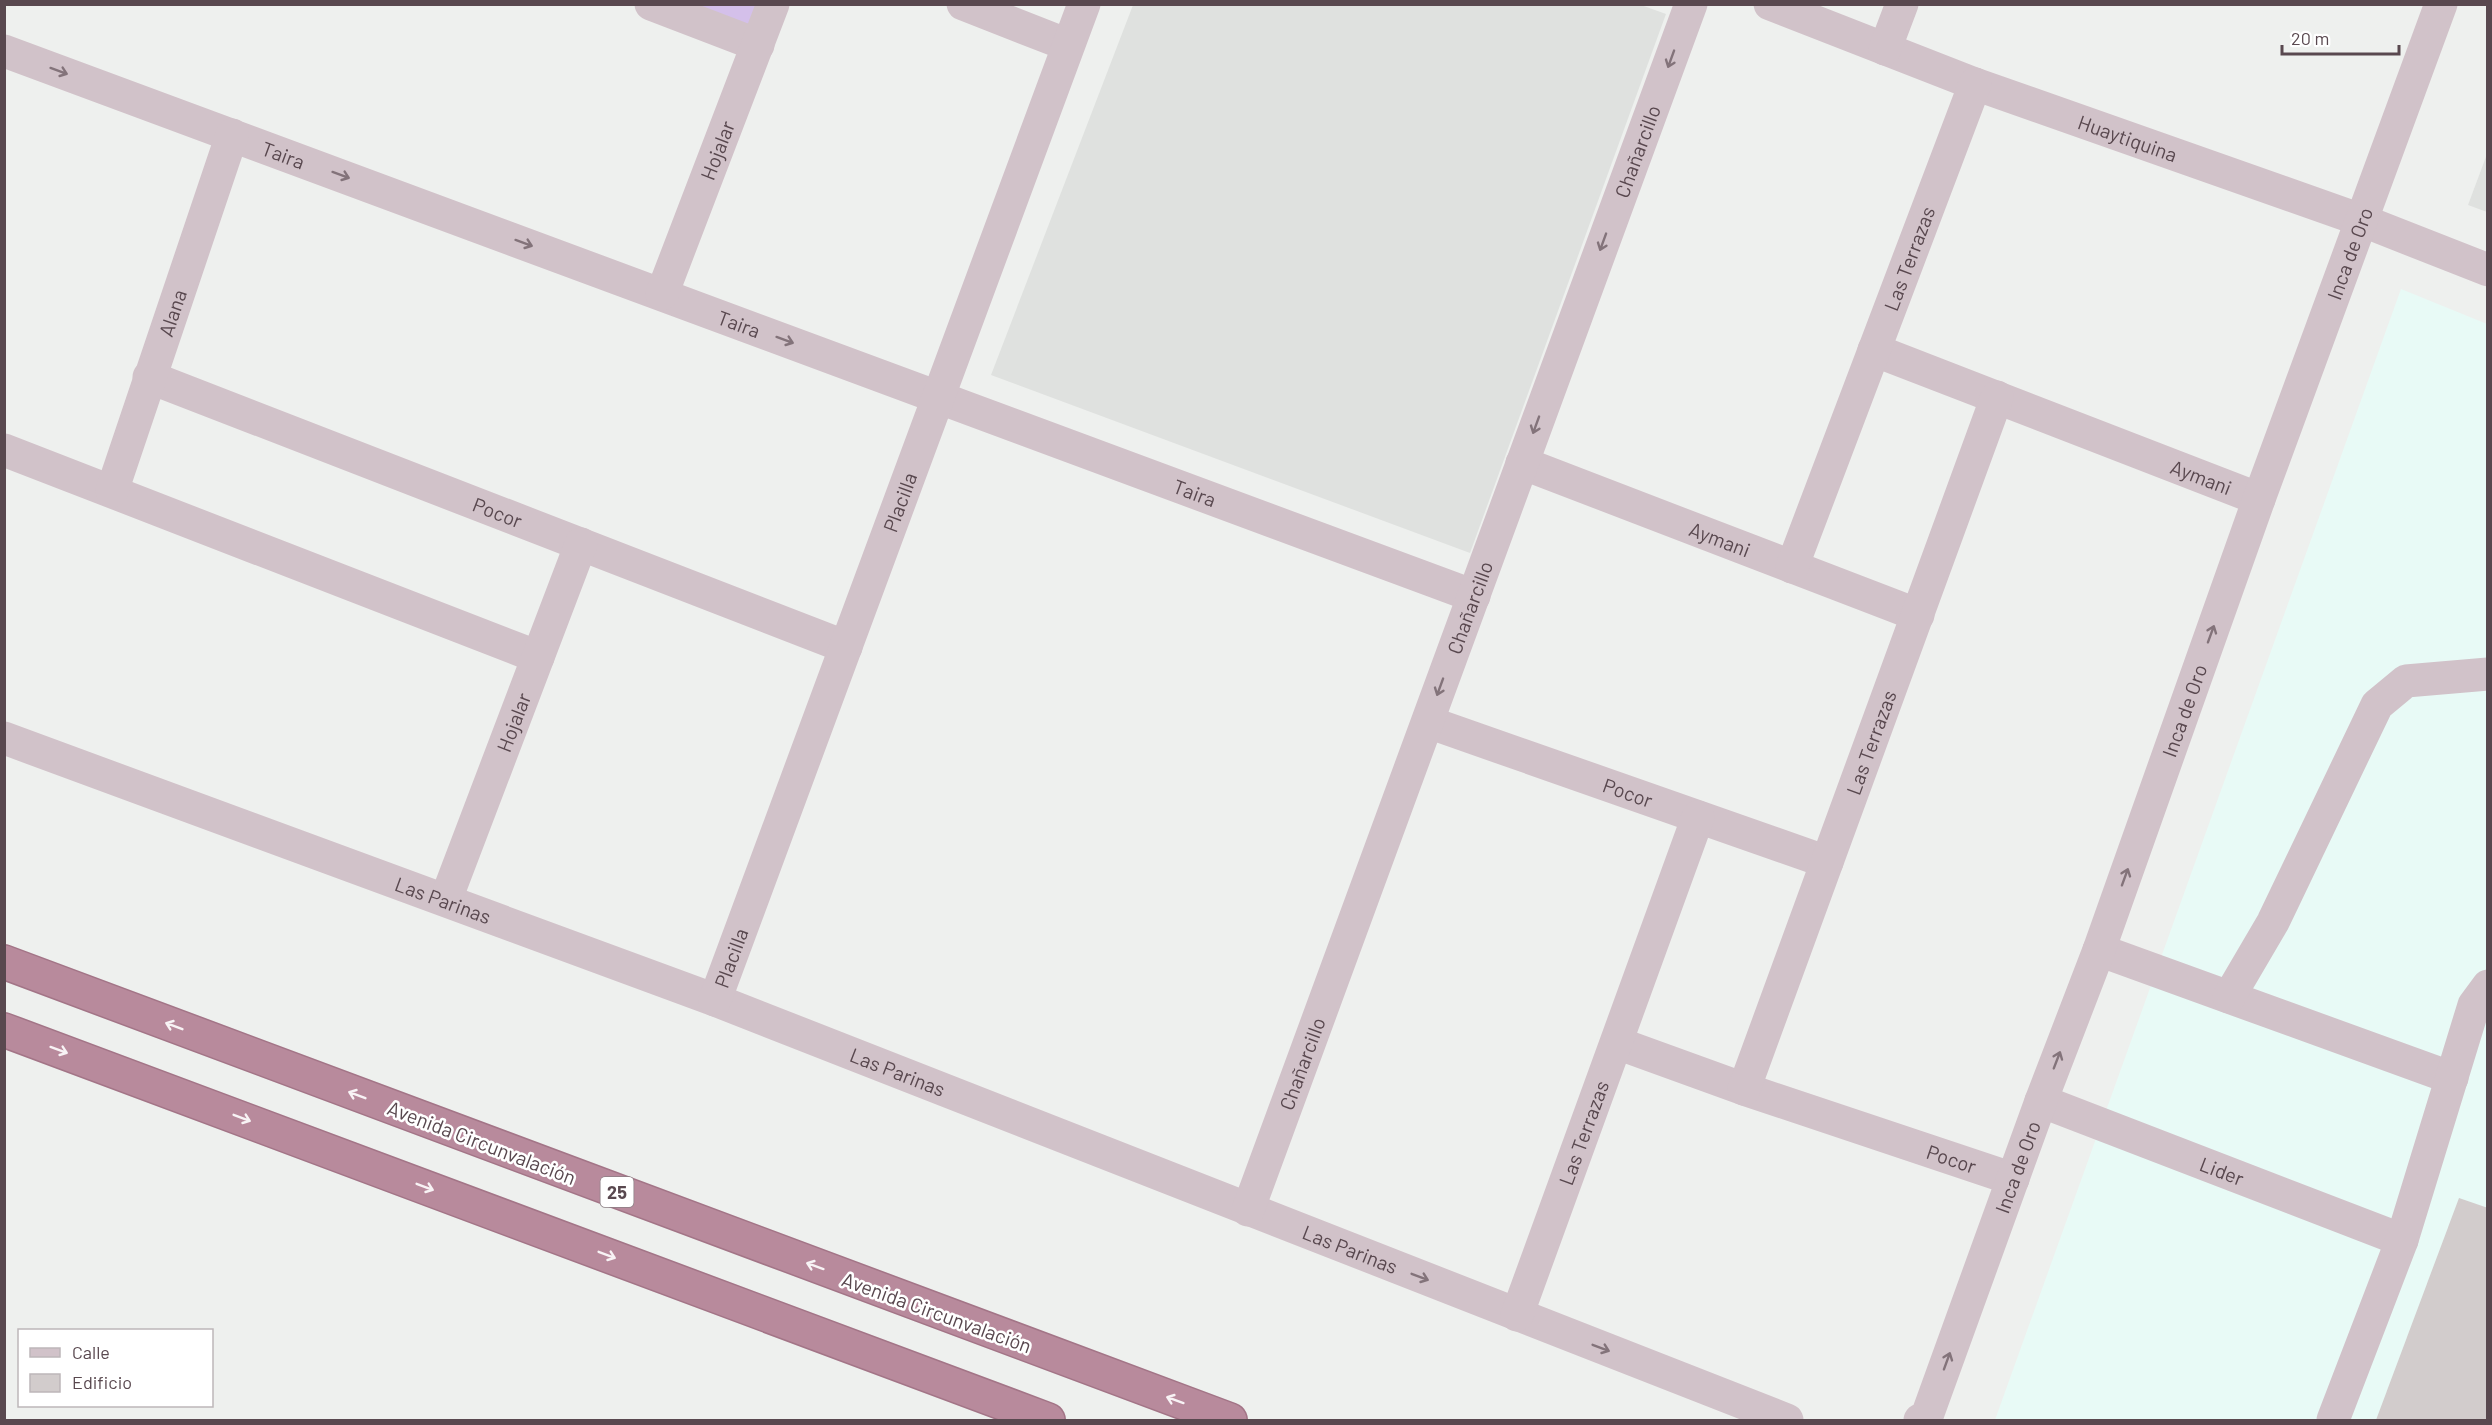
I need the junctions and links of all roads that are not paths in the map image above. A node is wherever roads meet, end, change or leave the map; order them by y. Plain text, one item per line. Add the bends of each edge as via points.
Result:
1 (651, 4) edge
2 (773, 4) edge
3 (963, 4) edge
4 (1084, 4) edge
5 (1691, 4) edge
6 (1770, 4) edge
7 (1902, 4) edge
8 (2441, 4) edge
9 (758, 45) junction
10 (1068, 45) junction
11 (1885, 49) junction
12 (4, 51) edge
13 (1975, 84) junction
14 (232, 135) junction
15 (2361, 220) junction
16 (2487, 270) edge
17 (662, 294) junction
18 (1874, 350) junction
19 (149, 377) junction
20 (938, 397) junction
21 (1997, 397) junction
22 (4, 450) edge
23 (1522, 463) junction
24 (112, 491) junction
25 (2259, 499) junction
26 (581, 544) junction
27 (1792, 567) junction
28 (1474, 596) junction
29 (1918, 615) junction
30 (846, 647) junction
31 (538, 657) junction
32 (2487, 674) edge
33 (1428, 722) junction
34 (4, 738) edge
35 (1698, 817) junction
36 (1827, 862) junction
37 (446, 899) junction
38 (2099, 950) junction
39 (4, 962) edge
40 (2487, 986) edge
41 (2229, 997) junction
42 (715, 1000) junction
43 (4, 1030) edge
44 (1617, 1043) junction
45 (2452, 1078) junction
46 (1744, 1089) junction
47 (2041, 1101) junction
48 (2013, 1179) junction
49 (1248, 1210) junction
50 (2402, 1240) junction
51 (1517, 1315) junction
52 (1923, 1418) edge
53 (1048, 1420) edge
54 (1230, 1420) edge
55 (1787, 1420) edge
56 (2333, 1420) edge

1 - 9 street
2 - 9 street, Hojalar
3 - 10 street
4 - 10 street, Placilla
5 -> 23 street, Chañarcillo
6 - 11 street, Huaytiquina
7 - 11 street
8 - 15 street, Inca de Oro
9 - 17 street, Hojalar
10 - 20 street, Placilla
11 - 13 street, Huaytiquina
12 -> 14 street, Taira
13 - 15 street, Huaytiquina
13 - 18 street, Las Terrazas
14 -> 17 street, Taira
14 - 19 street, Alana
15 - 16 street, Huaytiquina
15 - 25 street, Inca de Oro
17 -> 20 street, Taira
18 - 21 street, Aymani
18 - 27 street, Las Terrazas
19 - 24 street, Alana
19 - 26 street, Pocor
20 - 28 street, Taira
20 - 30 street, Placilla
21 - 25 street, Aymani
21 - 29 street, Las Terrazas
22 - 24 street
23 - 27 street, Aymani
23 - 28 street, Chañarcillo
24 - 31 street
38 -> 25 street, Inca de Oro
26 - 30 street, Pocor
26 - 31 street, Hojalar
27 - 29 street, Aymani
28 -> 33 street, Chañarcillo
29 - 36 street, Las Terrazas
30 - 42 street, Placilla
31 - 37 street, Hojalar
32 - 41 street via 2406,681 2377,705 2273,922
33 - 35 street, Pocor
33 - 49 street, Chañarcillo
34 - 37 street, Las Parinas
35 - 36 street, Pocor
35 - 44 street, Las Terrazas
36 - 46 street, Las Terrazas
37 - 42 street, Las Parinas
38 - 41 street
47 -> 38 street, Inca de Oro
54 -> 39 highway, Avenida Circunvalación / 25
40 - 45 street via 2474,1005
41 - 45 street
42 - 49 street, Las Parinas
43 -> 53 highway
44 - 46 street, Pocor
44 - 51 street, Las Terrazas
45 - 50 street
46 - 48 street, Pocor
47 - 48 street, Inca de Oro
47 - 50 street, Lider
52 -> 48 street, Inca de Oro
49 -> 51 street, Las Parinas
50 - 56 street
51 -> 55 street, Las Parinas

